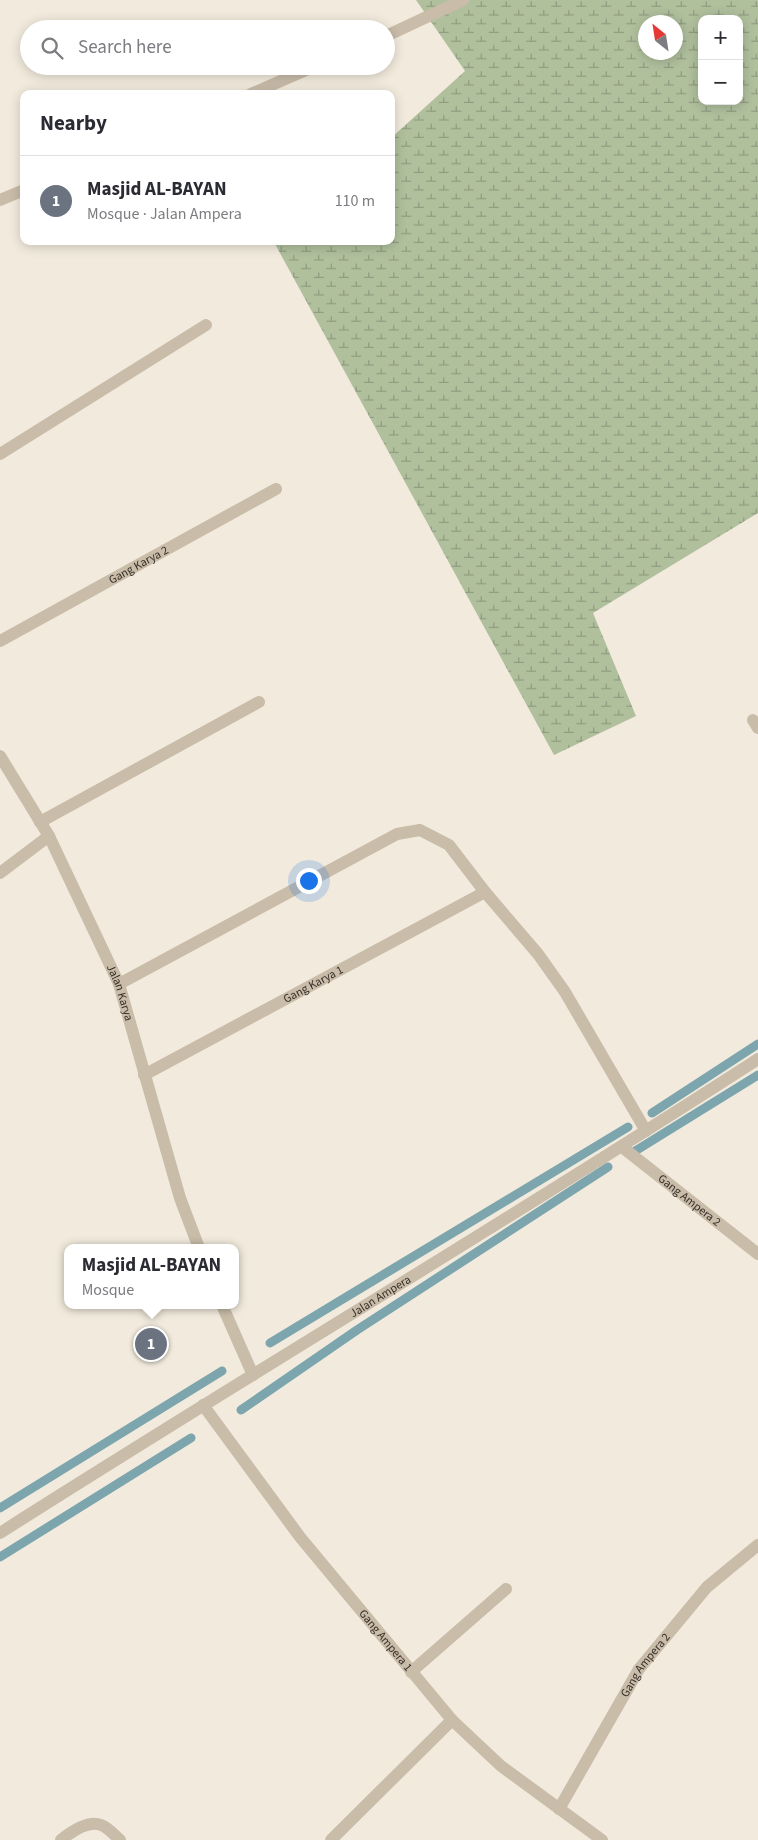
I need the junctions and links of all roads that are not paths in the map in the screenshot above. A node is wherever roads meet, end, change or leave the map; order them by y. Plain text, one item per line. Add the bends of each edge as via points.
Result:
1 (463, 0) edge
2 (395, 32) edge
3 (294, 75) edge
4 (259, 90) edge
5 (20, 192) edge
6 (0, 200) edge
7 (206, 325) dead end
8 (0, 454) edge
9 (276, 489) dead end
10 (0, 641) edge
11 (259, 702) dead end
12 (0, 756) edge
13 (40, 822) junction
14 (49, 836) junction
15 (0, 873) edge
16 (485, 892) junction
17 (119, 984) junction
18 (758, 1059) edge
19 (144, 1075) junction
20 (646, 1131) junction
21 (622, 1147) junction
22 (197, 1244) edge
23 (758, 1254) edge
24 (224, 1309) edge
25 (253, 1375) junction
26 (203, 1405) junction
27 (0, 1534) edge
28 (758, 1545) edge
29 (506, 1589) dead end
30 (411, 1672) junction
31 (452, 1720) junction
32 (559, 1808) junction
33 (61, 1840) edge
34 (120, 1840) edge
35 (331, 1840) edge
36 (602, 1840) edge

1 - 2 street
3 - 4 street
5 - 6 street
7 - 8 street
9 - 10 street, Gang Karya 2
11 - 13 street
12 - 13 street, Jalan Karya
13 - 14 street, Jalan Karya
14 - 15 street
14 - 17 street, Jalan Karya
16 - 17 street via 449,845 436,836 420,830 397,834
16 - 19 street, Gang Karya 1
16 - 20 street via 538,954 565,992
17 - 19 street, Jalan Karya
18 - 20 street, Jalan Ampera
19 - 22 street, Jalan Karya via 180,1198
20 - 21 street, Jalan Ampera
21 - 23 street, Gang Ampera 2
21 - 25 street, Jalan Ampera
24 - 25 street
25 - 26 street, Jalan Ampera
26 - 27 street, Jalan Ampera
26 - 30 street, Gang Ampera 1 via 300,1537
28 - 32 street, Gang Ampera 2 via 706,1587 639,1669
29 - 30 street
30 - 31 street, Gang Ampera 1
31 - 32 street, Gang Ampera 1 via 501,1766
31 - 35 street
32 - 36 street, Gang Ampera 1
33 - 34 street via 91,1824 101,1825

